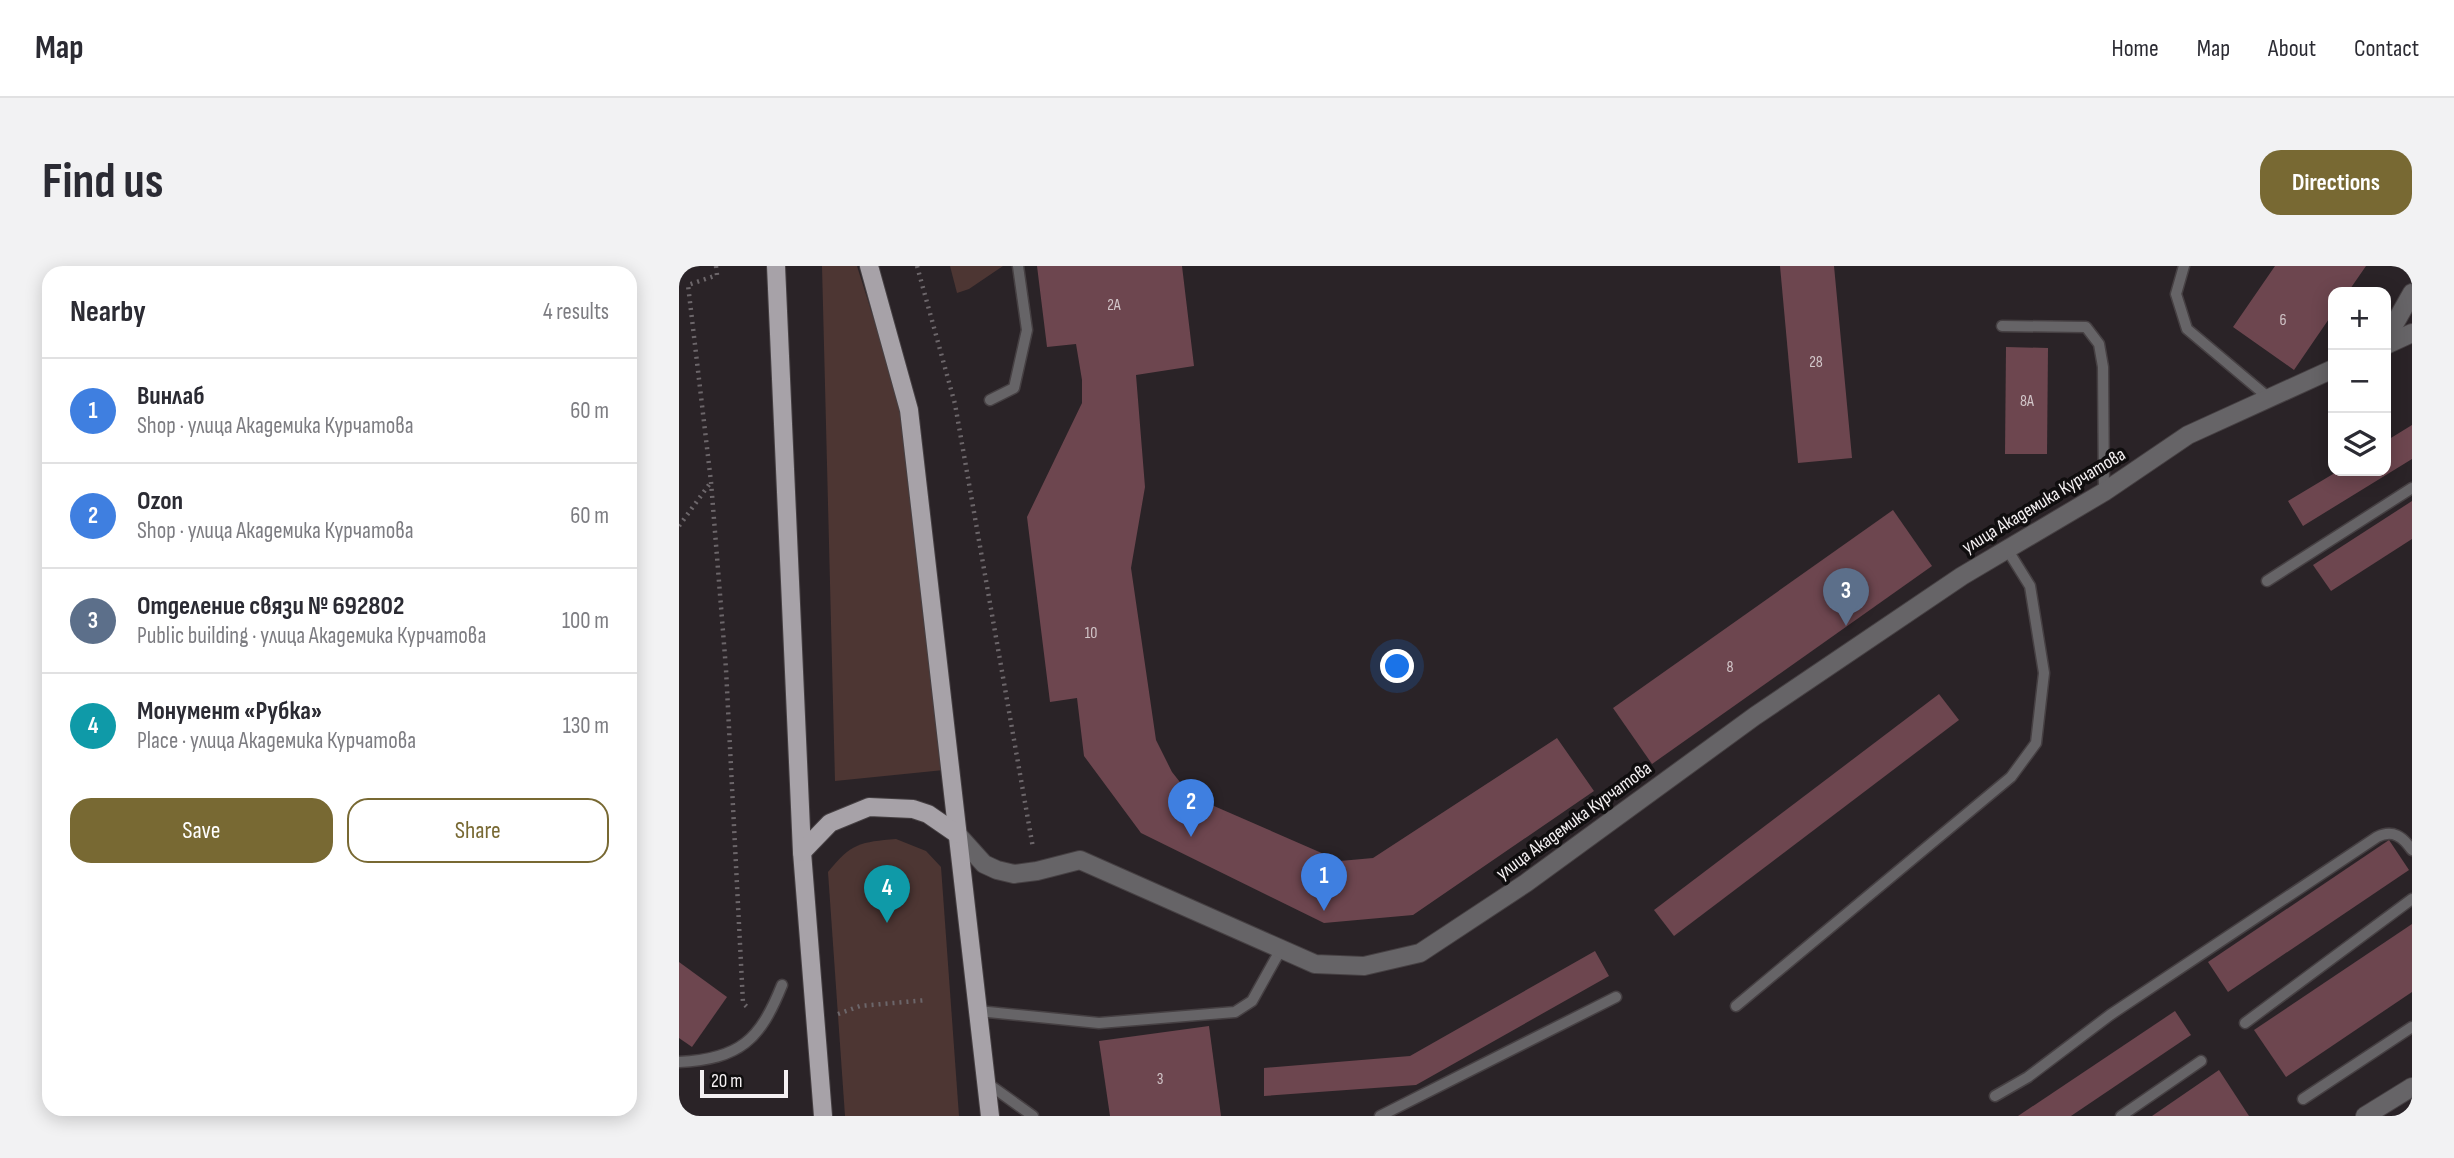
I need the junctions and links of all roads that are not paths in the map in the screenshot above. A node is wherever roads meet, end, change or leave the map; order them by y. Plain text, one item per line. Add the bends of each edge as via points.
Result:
1 (776, 266) edge
2 (869, 266) edge
3 (1018, 266) edge
4 (2185, 266) edge
5 (2412, 293) edge
6 (2002, 326) dead end
7 (2391, 330) edge
8 (2412, 333) edge
9 (2391, 343) edge
10 (2328, 371) edge
11 (2269, 398) junction
12 (990, 400) dead end
13 (2412, 488) edge
14 (2104, 492) junction
15 (2007, 549) junction
16 (2267, 581) dead end
17 (957, 834) junction
18 (2412, 850) edge
19 (802, 852) junction
20 (2412, 898) edge
21 (1281, 949) junction
22 (782, 985) dead end
23 (1616, 997) dead end
24 (1736, 1006) dead end
25 (978, 1011) junction
26 (2245, 1023) dead end
27 (2412, 1027) edge
28 (2201, 1061) dead end
29 (679, 1062) edge
30 (986, 1083) junction
31 (2412, 1087) edge
32 (1995, 1096) dead end
33 (2303, 1099) dead end
34 (823, 1116) edge
35 (990, 1116) edge
36 (1033, 1116) edge
37 (1380, 1116) edge
38 (2121, 1116) edge
39 (2365, 1116) edge

1 - 19 main road
2 - 17 main road via 909,410
3 - 12 lane via 1027,330 1014,388
4 - 11 lane via 2176,294 2187,329
5 - 7 street
6 - 14 lane via 2086,327 2098,344 2103,367
8 - 9 street
10 - 11 street, улица Академика Курчатова
11 - 14 street, улица Академика Курчатова via 2188,435
13 - 16 lane
14 - 15 street, улица Академика Курчатова
15 - 21 street, улица Академика Курчатова via 1767,708 1526,883 1420,953 1341,967 1315,964
15 - 24 lane via 2030,586 2043,673 2036,743 2011,777
17 - 19 main road, улица Академика Курчатова via 913,809 869,807 830,823
17 - 21 street, улица Академика Курчатова via 984,864 997,870 1037,871 1080,860
17 - 25 main road
18 - 32 lane via 2404,838 2394,834 2377,837
19 - 34 main road
20 - 26 lane
21 - 25 lane via 1252,1001 1235,1012 1099,1023
22 - 29 lane via 769,1017 737,1051
23 - 37 lane
25 - 30 main road
27 - 33 lane
28 - 38 lane
30 - 35 main road
30 - 36 lane
31 - 39 street

